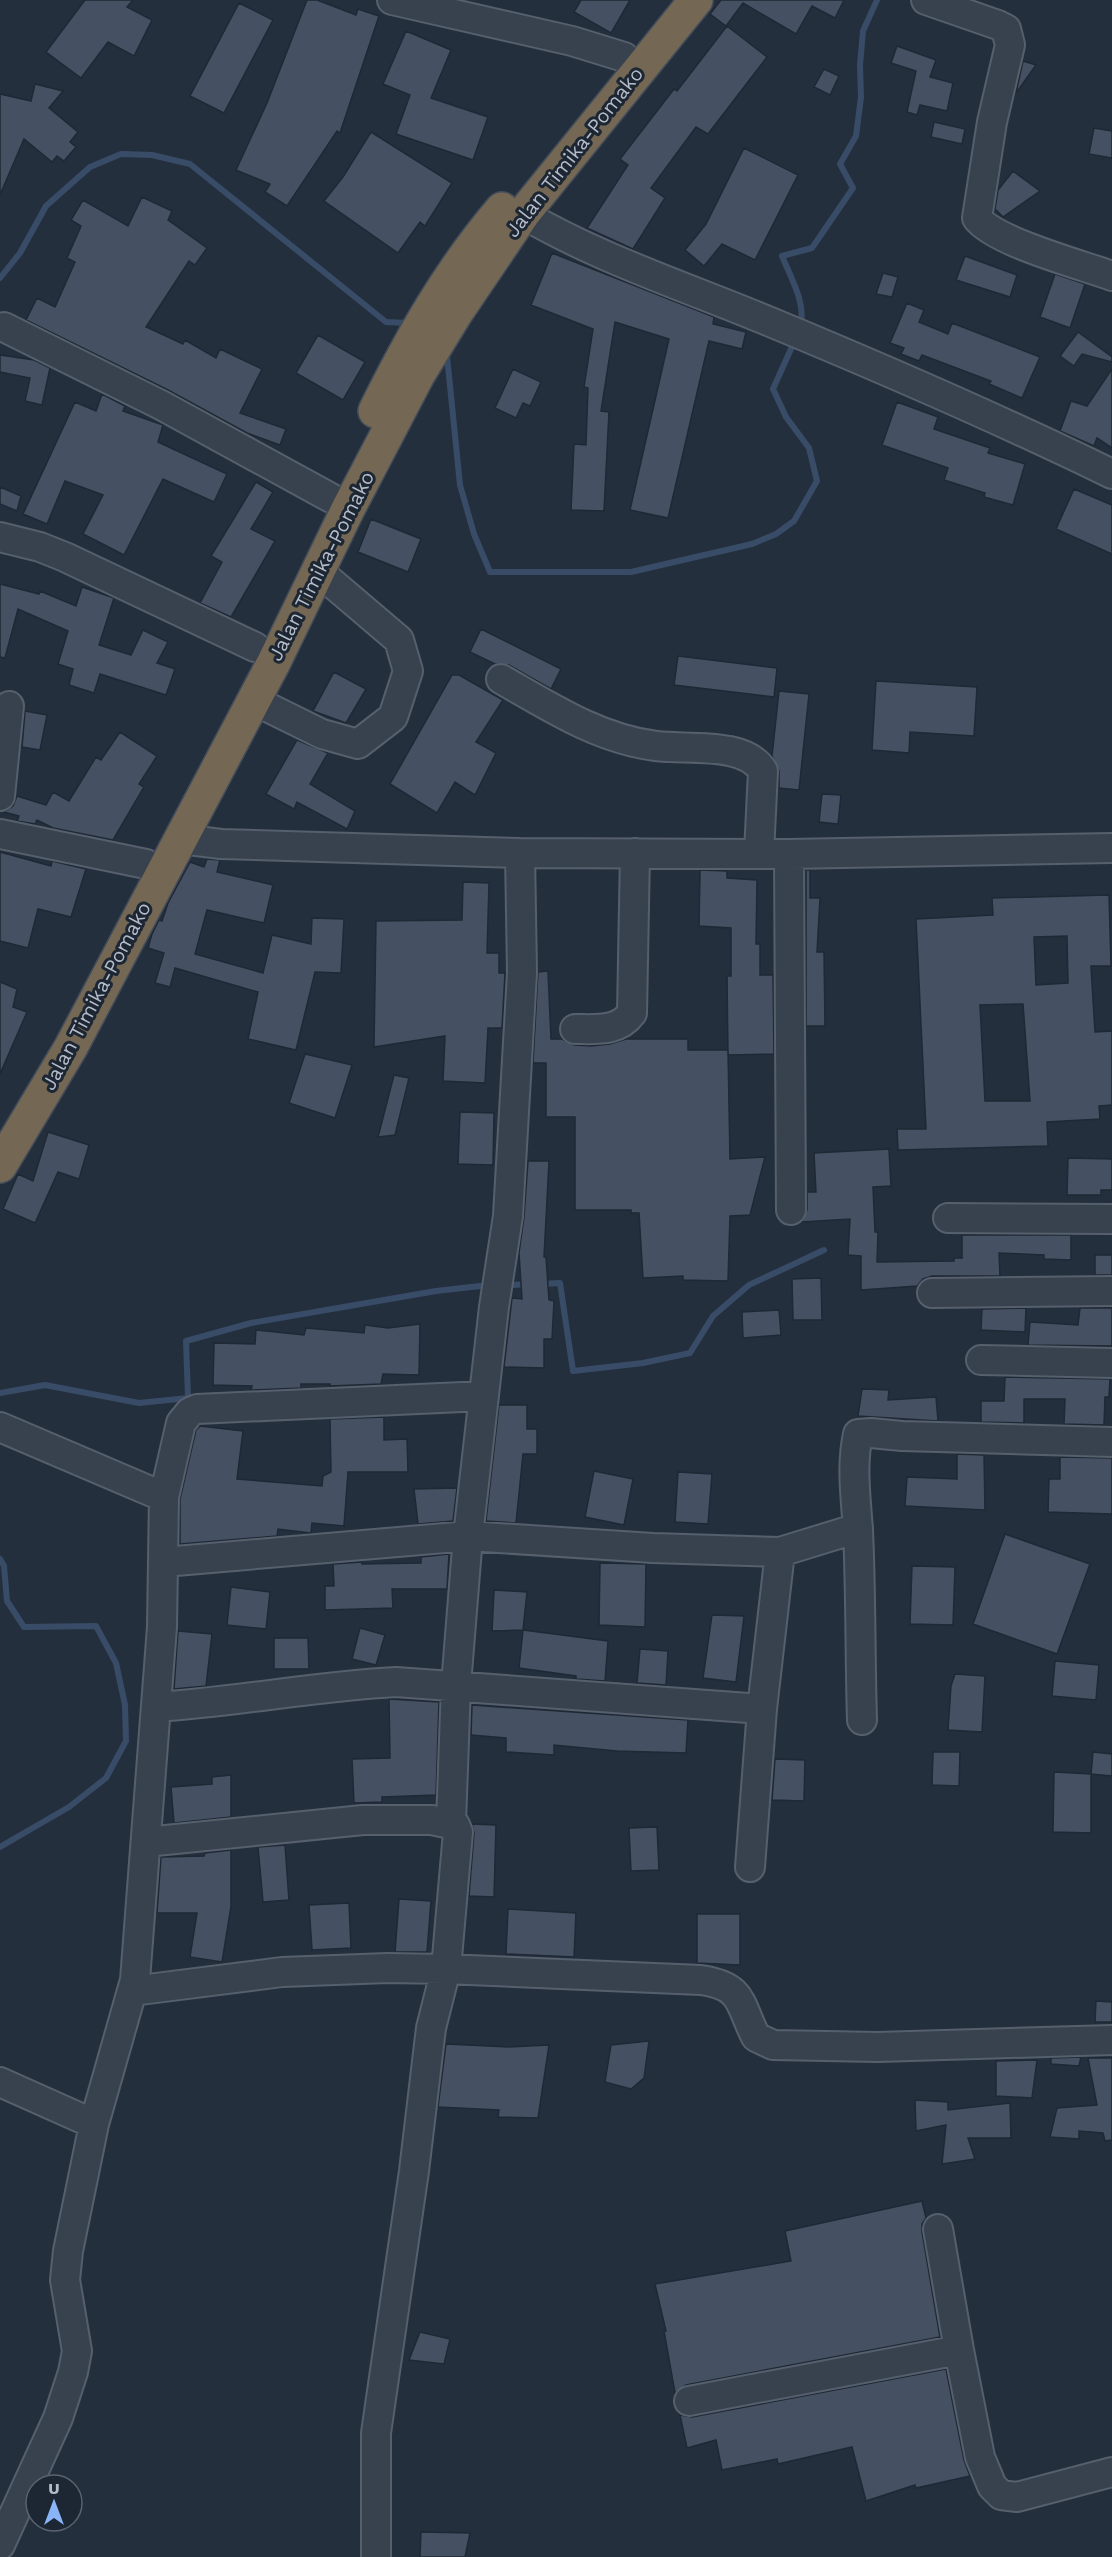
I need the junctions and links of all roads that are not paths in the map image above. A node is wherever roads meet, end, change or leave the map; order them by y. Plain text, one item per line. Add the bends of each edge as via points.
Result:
1 (392, 0) edge
2 (669, 0) edge
3 (696, 0) edge
4 (926, 0) edge
5 (624, 57) junction
6 (524, 214) junction
7 (1112, 276) edge
8 (3, 327) dead end
9 (1112, 474) edge
10 (331, 498) junction
11 (0, 537) edge
12 (318, 571) junction
13 (255, 647) junction
14 (501, 679) dead end
15 (253, 700) junction
16 (9, 706) dead end
17 (0, 796) edge
18 (0, 834) edge
19 (181, 839) junction
20 (1112, 848) edge
21 (520, 853) junction
22 (635, 853) junction
23 (759, 853) junction
24 (789, 854) junction
25 (146, 864) junction
26 (575, 1029) dead end
27 (0, 1131) edge
28 (0, 1166) edge
29 (791, 1210) dead end
30 (948, 1218) dead end
31 (1112, 1219) edge
32 (1112, 1291) edge
33 (932, 1293) dead end
34 (981, 1360) dead end
35 (1112, 1363) edge
36 (484, 1396) junction
37 (0, 1427) edge
38 (1112, 1442) edge
39 (164, 1497) junction
40 (858, 1528) junction
41 (468, 1536) junction
42 (780, 1552) junction
43 (164, 1562) junction
44 (456, 1685) junction
45 (156, 1707) junction
46 (762, 1709) junction
47 (862, 1720) dead end
48 (451, 1823) junction
49 (146, 1842) junction
50 (750, 1867) dead end
51 (446, 1968) junction
52 (132, 1991) junction
53 (1112, 2040) edge
54 (0, 2082) edge
55 (94, 2124) junction
56 (938, 2229) dead end
57 (958, 2350) junction
58 (689, 2401) dead end
59 (1112, 2472) edge
60 (0, 2544) edge
61 (376, 2557) edge

1 - 5 street via 572,41
2 - 5 highway, Jalan Timika-Pomako
3 - 6 highway, Jalan Timika-Pomako
4 - 7 street via 998,25 1009,36 977,218 988,229 1009,239
5 - 10 highway, Jalan Timika-Pomako via 464,255 436,297 401,357
6 - 9 street via 564,238 1017,427
6 - 12 highway, Jalan Timika-Pomako via 418,375
8 - 10 street via 161,405
10 - 13 highway, Jalan Timika-Pomako
11 - 13 street via 65,557
12 - 15 highway, Jalan Timika-Pomako
12 - 15 street via 399,640 408,671 393,717 358,744 322,734
13 - 25 highway, Jalan Timika-Pomako
14 - 23 street via 604,733 654,746 741,754 759,764 763,771
15 - 19 highway, Jalan Timika-Pomako
16 - 17 street
18 - 25 street
19 - 21 street via 221,844
19 - 28 highway, Jalan Timika-Pomako via 71,1047
20 - 24 street
21 - 22 street
21 - 36 street via 522,973 508,1216
22 - 23 street
22 - 26 street via 632,1013 624,1023 605,1029
23 - 24 street
24 - 29 street
25 - 27 highway, Jalan Timika-Pomako
30 - 31 street
32 - 33 street
34 - 35 street
36 - 39 street via 197,1409 181,1423
36 - 41 street
37 - 39 street
38 - 40 street via 858,1434 853,1482
39 - 43 street
40 - 42 street
40 - 47 street
41 - 42 street
41 - 43 street
41 - 44 street
42 - 46 street
43 - 45 street
44 - 45 street via 357,1684
44 - 46 street
44 - 48 street
45 - 49 street
46 - 50 street
48 - 49 street via 363,1820
48 - 51 street via 458,1832
49 - 52 street
51 - 52 street via 282,1972
51 - 53 street via 717,1983 730,1988 739,1998 756,2037 773,2045 878,2047
51 - 61 street via 431,2028 376,2433
52 - 55 street
54 - 55 street
55 - 60 street via 66,2266 77,2351 73,2372 58,2418
56 - 57 street
57 - 58 street
57 - 59 street via 980,2457 986,2476 1001,2495 1017,2497

